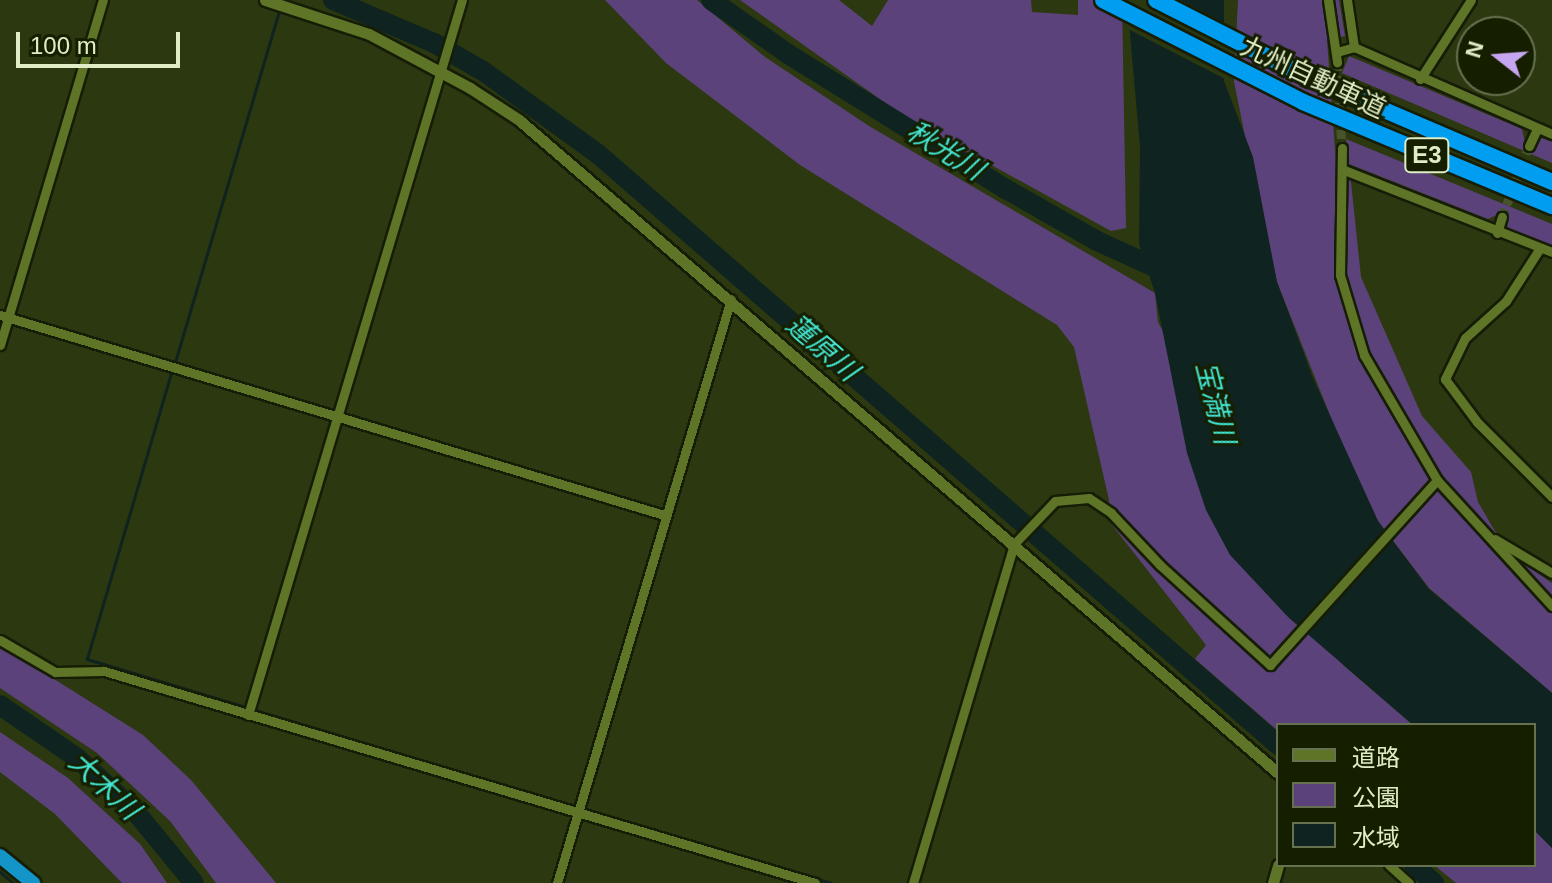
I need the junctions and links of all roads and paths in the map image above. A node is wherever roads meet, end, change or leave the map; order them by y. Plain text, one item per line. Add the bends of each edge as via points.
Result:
1 (103, 0) edge
2 (265, 0) edge
3 (462, 0) edge
4 (1103, 0) edge
5 (1156, 0) edge
6 (1328, 0) edge
7 (1347, 0) edge
8 (1471, 0) edge
9 (1354, 47) junction
10 (441, 72) junction
11 (1420, 79) junction
12 (1537, 129) junction
13 (1552, 134) edge
14 (1529, 146) tunnel mouth
15 (1342, 148) tunnel mouth
16 (1344, 170) junction
17 (1552, 182) edge
18 (1552, 206) edge
19 (1502, 217) tunnel mouth
20 (1497, 233) junction
21 (1540, 248) junction
22 (1552, 252) edge
23 (731, 299) junction
24 (4, 317) edge
25 (0, 345) edge
26 (338, 417) junction
27 (1437, 480) junction
28 (1552, 497) edge
29 (664, 515) junction
30 (1489, 535) junction
31 (1014, 544) junction
32 (1552, 573) edge
33 (1552, 606) edge
34 (0, 640) edge
35 (248, 715) junction
36 (1276, 771) edge
37 (578, 813) junction
38 (0, 856) edge
39 (1391, 867) edge
40 (33, 883) edge
41 (557, 883) edge
42 (815, 883) edge
43 (913, 883) edge
44 (1409, 883) edge

1 - 24 street
2 - 10 street via 369,34
3 - 10 street
4 - 18 highway, 九州自動車道 / E3 via 1303,102
5 - 17 highway, 九州自動車道 / E3 via 1307,77
6 - 9 street via 1337,57
7 - 9 street
8 - 11 street
9 - 11 street
10 - 23 street via 519,120
10 - 26 street
11 - 12 street
12 - 13 street
12 - 14 street
15 - 16 street
16 - 20 street
16 - 27 street via 1340,275 1355,334 1389,404
19 - 20 street
20 - 21 street
21 - 22 street
21 - 28 street via 1506,301 1465,338 1445,379 1477,422
23 - 29 street
23 - 31 street
24 - 25 street
24 - 26 street
26 - 29 street
26 - 35 street
27 - 30 street
27 - 31 street via 1270,665 1089,498 1065,497
29 - 37 street
30 - 32 street
30 - 33 street
31 - 36 street
31 - 43 street
34 - 35 street via 55,672 93,668
35 - 37 street
37 - 41 street
37 - 42 street
38 - 40 highway
39 - 44 street

